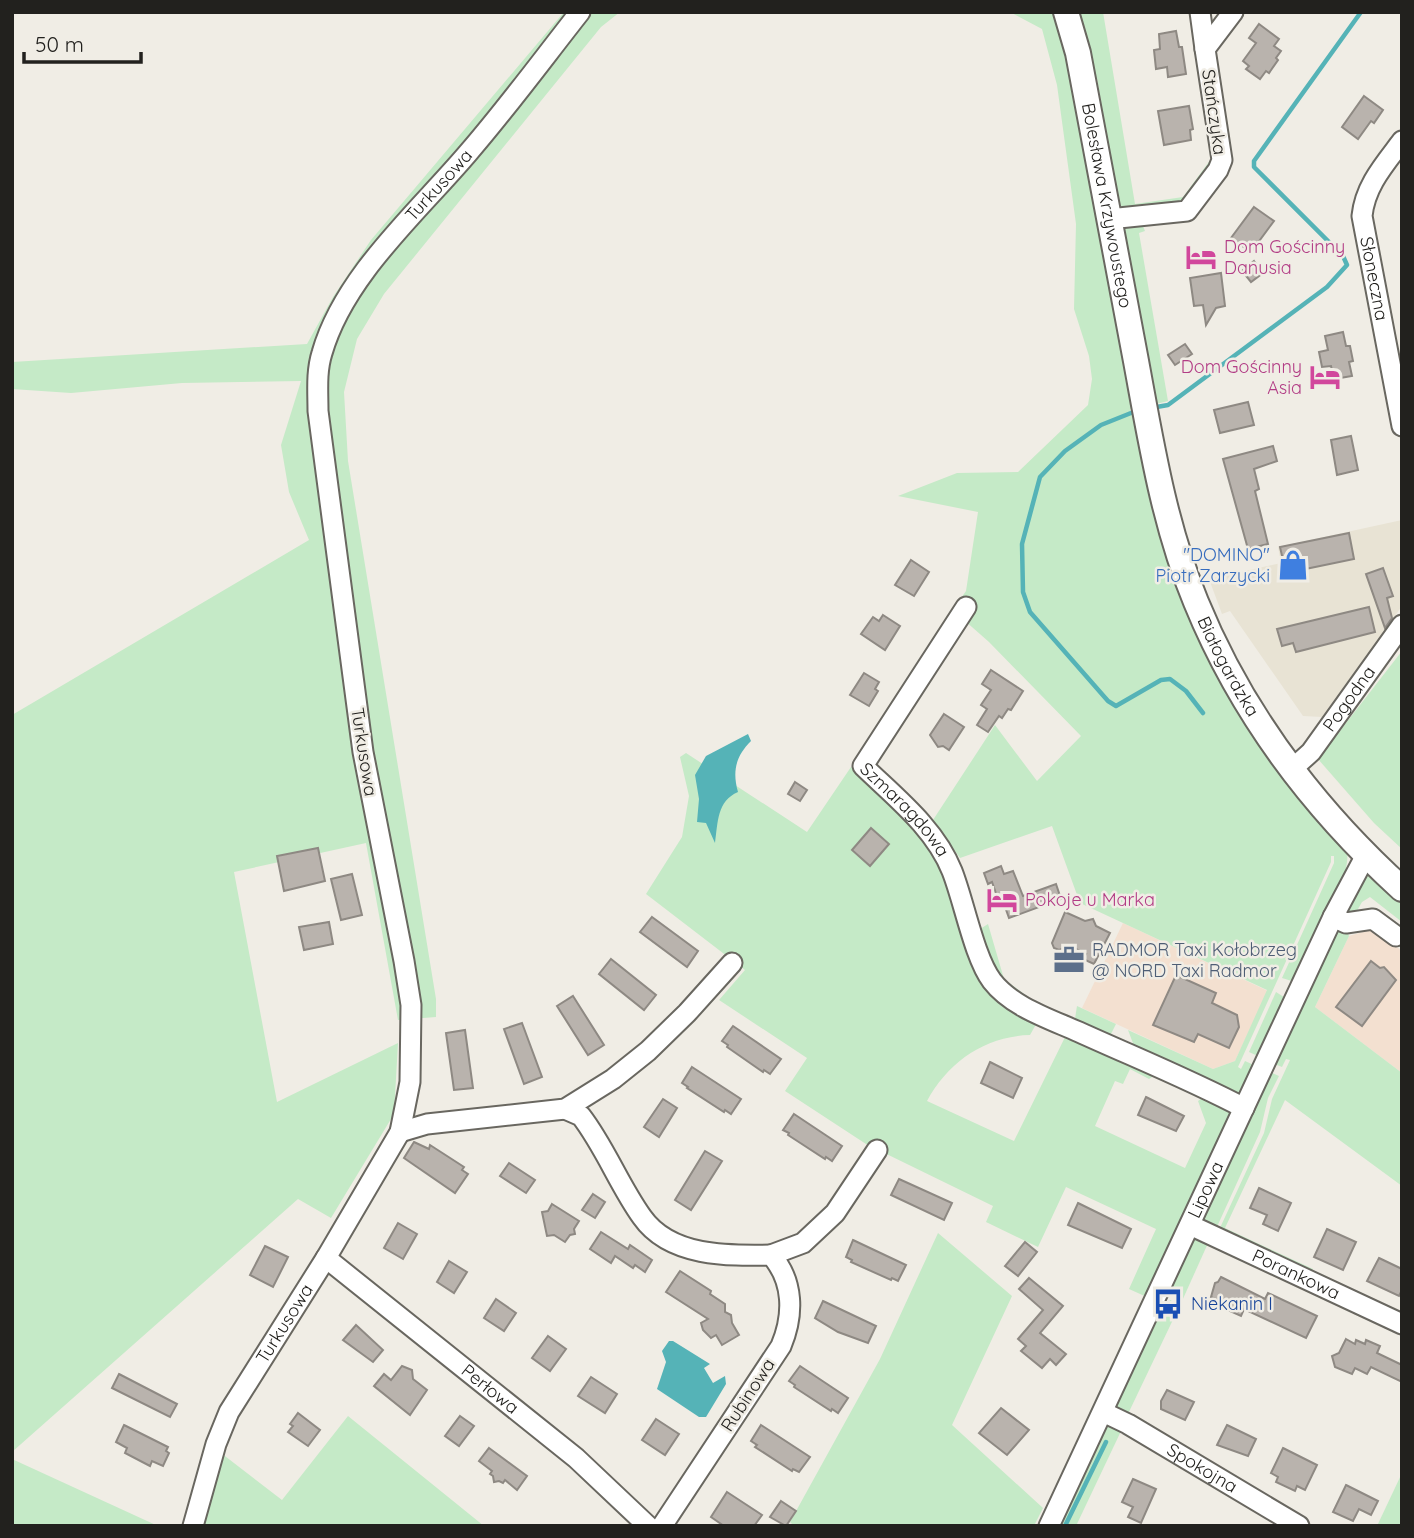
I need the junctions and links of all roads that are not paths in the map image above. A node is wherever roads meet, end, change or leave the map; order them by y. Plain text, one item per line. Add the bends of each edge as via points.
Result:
1 (580, 12) edge
2 (1066, 12) edge
3 (1200, 12) edge
4 (1233, 12) edge
5 (1205, 49) junction
6 (1402, 141) edge
7 (1109, 219) junction
8 (1144, 407) joint
9 (1402, 426) edge
10 (966, 607) dead end
11 (1402, 625) edge
12 (1292, 769) junction
13 (1366, 855) junction
14 (1402, 889) edge
15 (1333, 917) junction
16 (1396, 936) dead end
17 (732, 963) dead end
18 (1244, 1108) junction
19 (565, 1109) junction
20 (400, 1132) junction
21 (877, 1150) dead end
22 (1189, 1225) junction
23 (771, 1255) junction
24 (326, 1258) junction
25 (1402, 1324) edge
26 (1103, 1412) junction
27 (193, 1526) edge
28 (648, 1526) edge
29 (662, 1526) edge
30 (1049, 1526) edge
31 (1298, 1526) edge

1 - 20 street, Turkusowa via 470,152 383,248 336,316 321,355 318,411 363,752 411,1005 410,1082
2 - 7 main road, Bolesława Krzywoustego via 1078,52
3 - 5 street, Stańczyka
4 - 5 street, Stańczyka
5 - 7 street, Stańczyka via 1222,160 1218,170 1187,211
6 - 9 street, Słoneczna via 1369,187 1362,216
7 - 8 main road, Bolesława Krzywoustego
8 - 12 main road, Białogardzka via 1173,535 1199,609 1239,688
10 - 18 street, Szmaragdowa via 863,766 918,820 943,854 983,963 992,981 1008,996
11 - 12 street, Pogodna via 1311,752
12 - 13 main road, Białogardzka
13 - 14 main road, Białogardzka
13 - 15 street, Lipowa
15 - 16 street via 1346,923 1373,919
15 - 18 street, Lipowa
17 - 19 street via 648,1051
18 - 22 street, Lipowa
19 - 20 street via 427,1124
19 - 23 street via 581,1116 643,1220 663,1237 690,1250
20 - 24 street, Turkusowa
21 - 23 street via 835,1213 803,1243
22 - 25 street, Porankowa
22 - 26 street, Lipowa
23 - 29 street, Rubinowa via 789,1289 785,1337
24 - 27 street, Turkusowa via 229,1412
24 - 28 street, Perłowa via 576,1458
26 - 30 street, Lipowa
26 - 31 street, Spokojna

